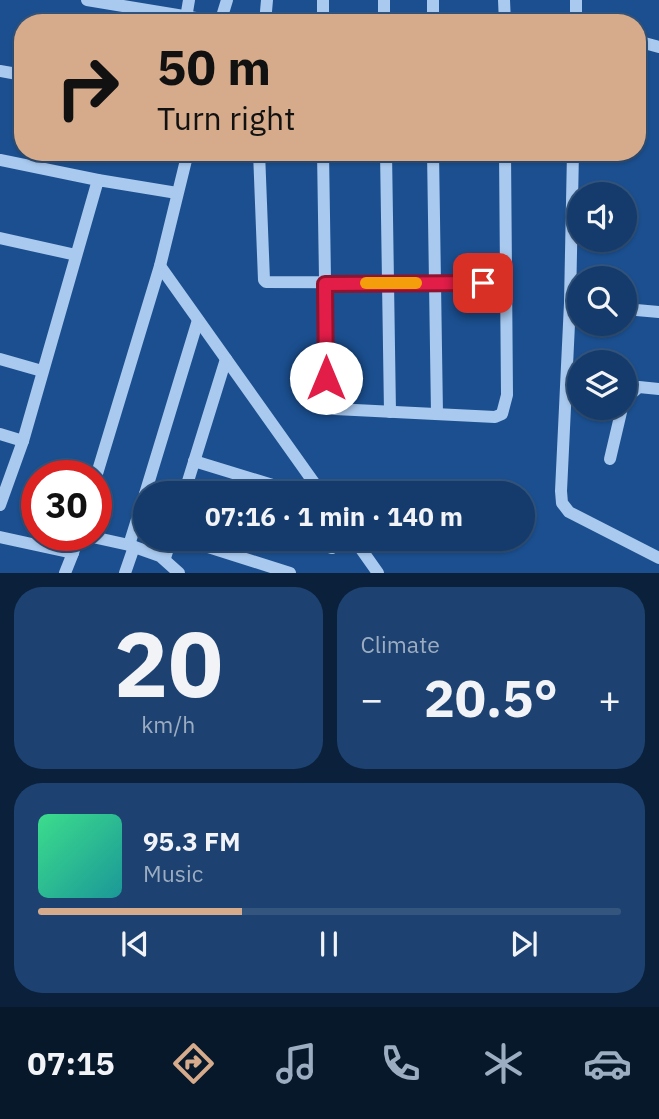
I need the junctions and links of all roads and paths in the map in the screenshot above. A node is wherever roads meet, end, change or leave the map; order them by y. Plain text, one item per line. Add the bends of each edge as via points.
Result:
1 (87, 0) edge
2 (146, 5) edge
3 (174, 14) edge
4 (0, 160) edge
5 (186, 161) edge
6 (259, 161) edge
7 (323, 161) edge
8 (386, 161) edge
9 (433, 161) edge
10 (505, 161) edge
11 (573, 161) edge
12 (97, 180) junction
13 (177, 193) junction
14 (0, 240) edge
15 (76, 255) junction
16 (160, 266) junction
17 (574, 266) edge
18 (388, 283) junction
19 (435, 283) junction
20 (506, 283) junction
21 (325, 284) junction
22 (637, 310) edge
23 (659, 312) edge
24 (198, 320) junction
25 (573, 336) edge
26 (0, 359) edge
27 (226, 359) junction
28 (42, 371) junction
29 (637, 389) edge
30 (659, 389) edge
31 (390, 412) junction
32 (437, 414) junction
33 (619, 420) edge
34 (0, 434) edge
35 (23, 441) junction
36 (101, 460) edge
37 (610, 460) dead end
38 (194, 461) junction
39 (149, 481) edge
40 (188, 481) edge
41 (259, 481) edge
42 (313, 481) edge
43 (0, 505) edge
44 (0, 537) edge
45 (112, 541) edge
46 (133, 542) edge
47 (132, 546) junction
48 (167, 551) edge
49 (221, 551) edge
50 (362, 551) edge
51 (73, 553) joint
52 (165, 558) junction
53 (659, 558) edge
54 (65, 573) edge
55 (125, 573) edge
56 (179, 573) edge
57 (290, 573) edge
58 (378, 573) edge

1 - 2 street
2 - 3 street
4 - 12 street
5 - 13 street
6 - 21 street via 264,280
7 - 21 street
8 - 18 street
9 - 19 street
10 - 20 street
11 - 17 street
12 - 13 street
12 - 15 street
13 - 16 street
14 - 15 street
15 - 28 street
16 - 24 street
16 - 36 street
18 - 19 street
18 - 21 street
18 - 31 street
19 - 20 street
19 - 32 street
20 - 32 street via 507,395 502,414
21 - 31 street via 327,406
22 - 23 street
24 - 27 street
24 - 39 street
25 - 53 street via 562,503 569,512
26 - 28 street
27 - 38 street
27 - 42 street
28 - 35 street
29 - 30 street
31 - 32 street
33 - 37 street
34 - 35 street
35 - 43 street
38 - 40 street
38 - 41 street
44 - 51 street
45 - 47 street
46 - 47 street
47 - 52 street
47 - 55 street
48 - 52 street
49 - 57 street
50 - 58 street
51 - 54 street
52 - 56 street

